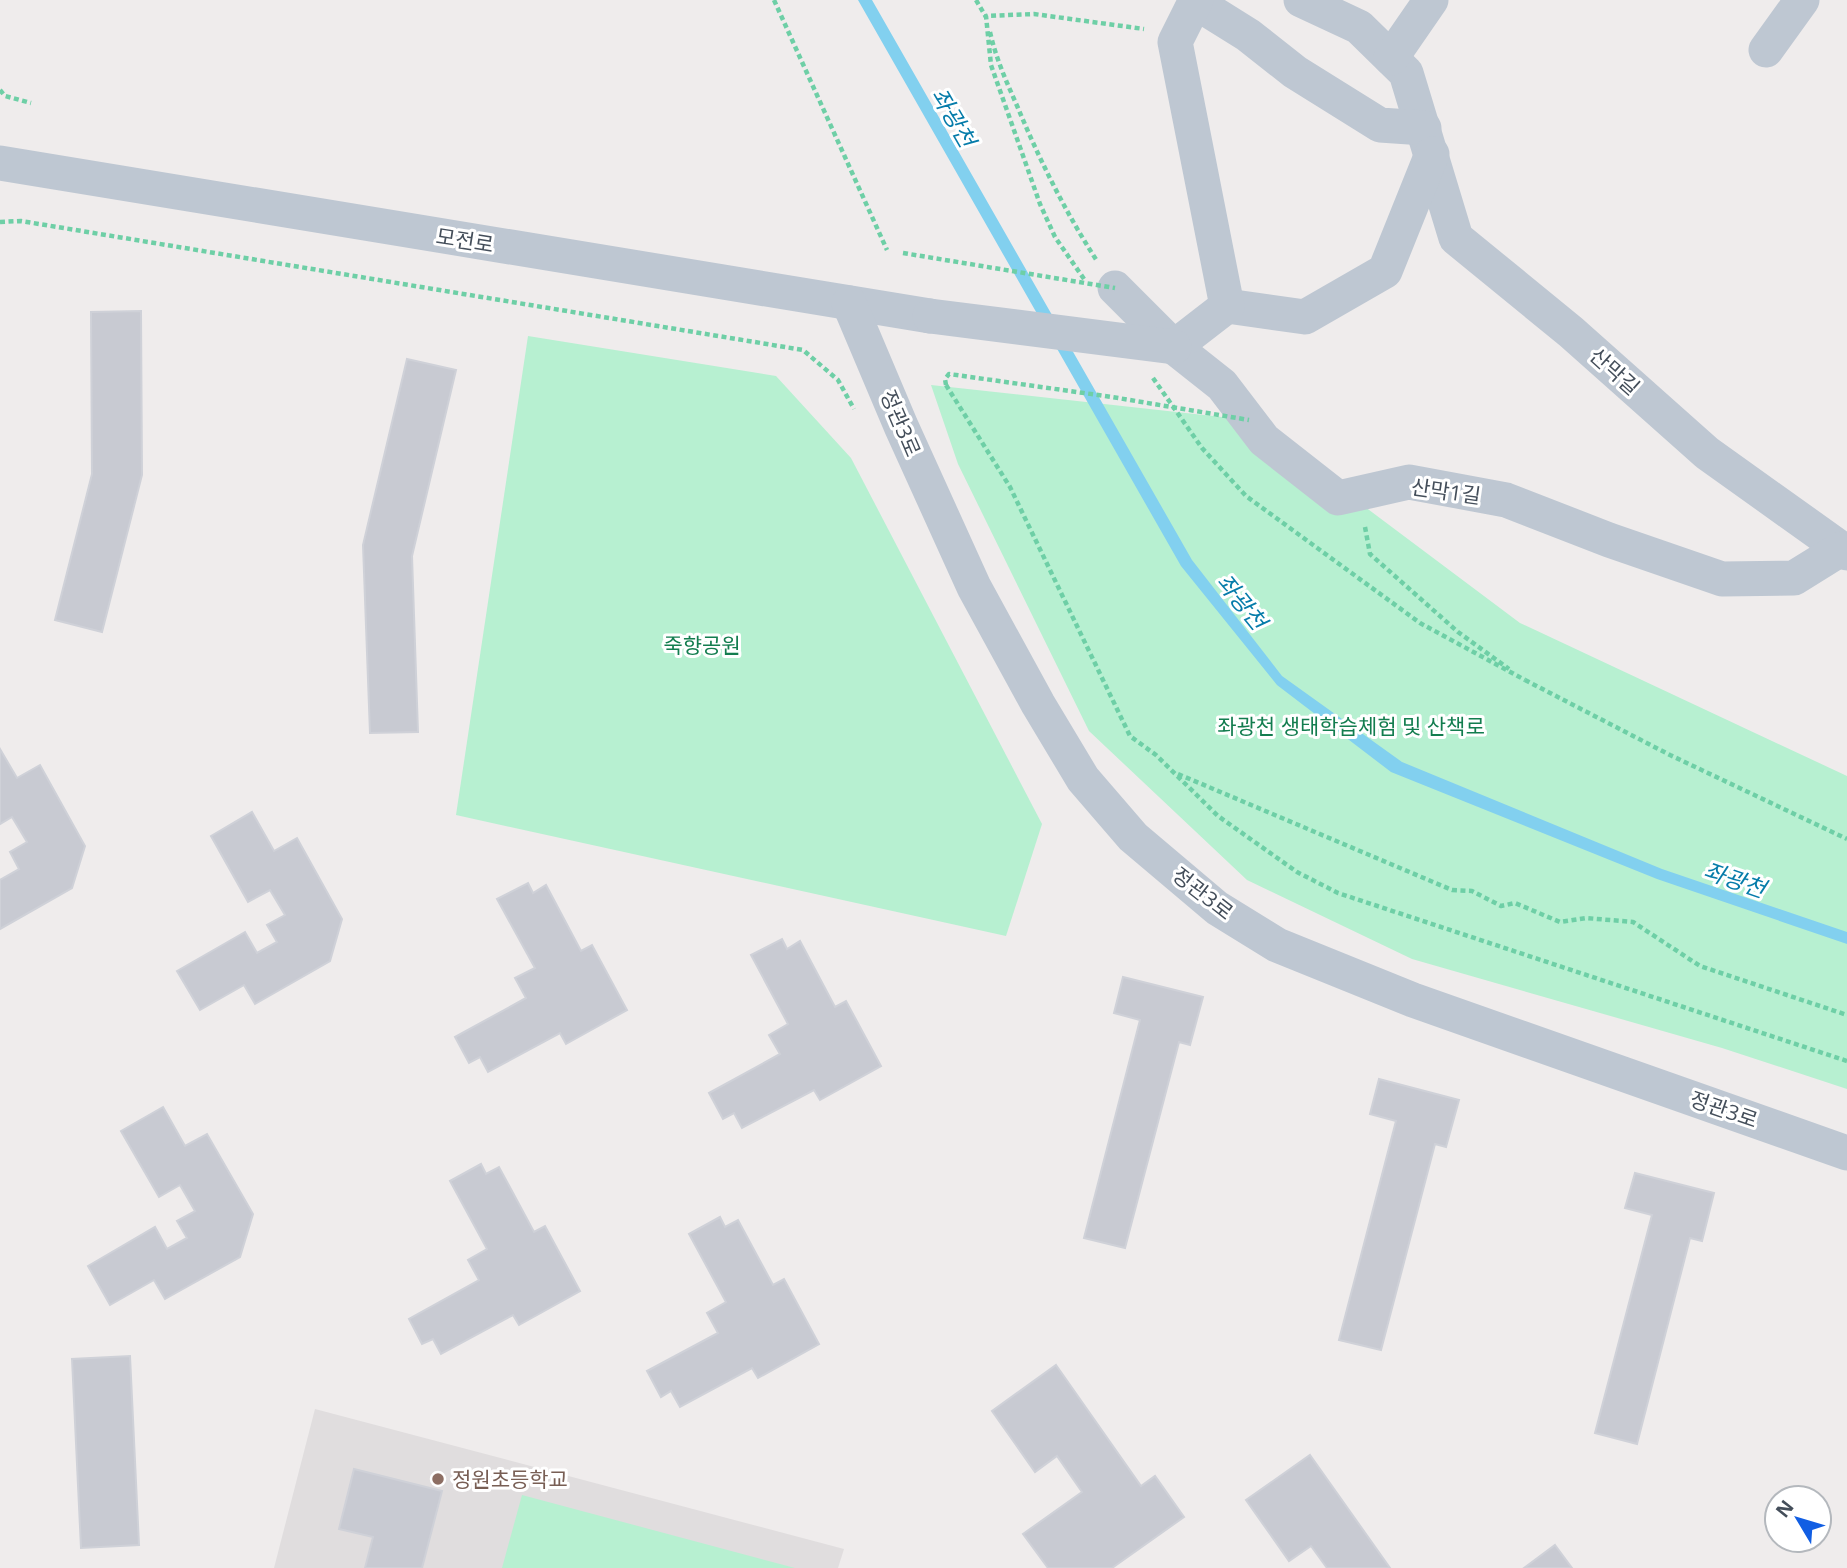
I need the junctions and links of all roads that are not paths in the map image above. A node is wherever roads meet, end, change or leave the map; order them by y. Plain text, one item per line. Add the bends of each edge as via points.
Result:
1 (1301, 0) edge
2 (1431, 0) edge
3 (1802, 0) edge
4 (1196, 1) edge
5 (1766, 50) dead end
6 (1391, 58) junction
7 (1428, 141) junction
8 (0, 163) edge
9 (1108, 278) road end
10 (849, 303) junction
11 (1227, 306) junction
12 (1174, 346) junction
13 (1844, 551) edge
14 (1847, 1153) edge

1 - 6 street, 산막길 via 1359,27
2 - 6 street
3 - 5 street
4 - 7 street via 1295,72 1380,125
4 - 11 street via 1175,42
6 - 7 street, 산막길 via 1406,73
7 - 11 street via 1385,271 1306,317
7 - 13 street, 산막길 via 1456,238 1707,453
8 - 10 street, 모전로
9 - 12 street, 산막1길
10 - 12 street, 모전로, bridge
10 - 14 street, 정관3로 via 974,587 1083,779 1133,836 1217,908 1276,945 1413,1000
11 - 12 street
12 - 13 street, 산막1길 via 1222,386 1264,440 1338,498 1409,482 1506,500 1722,579 1794,578

